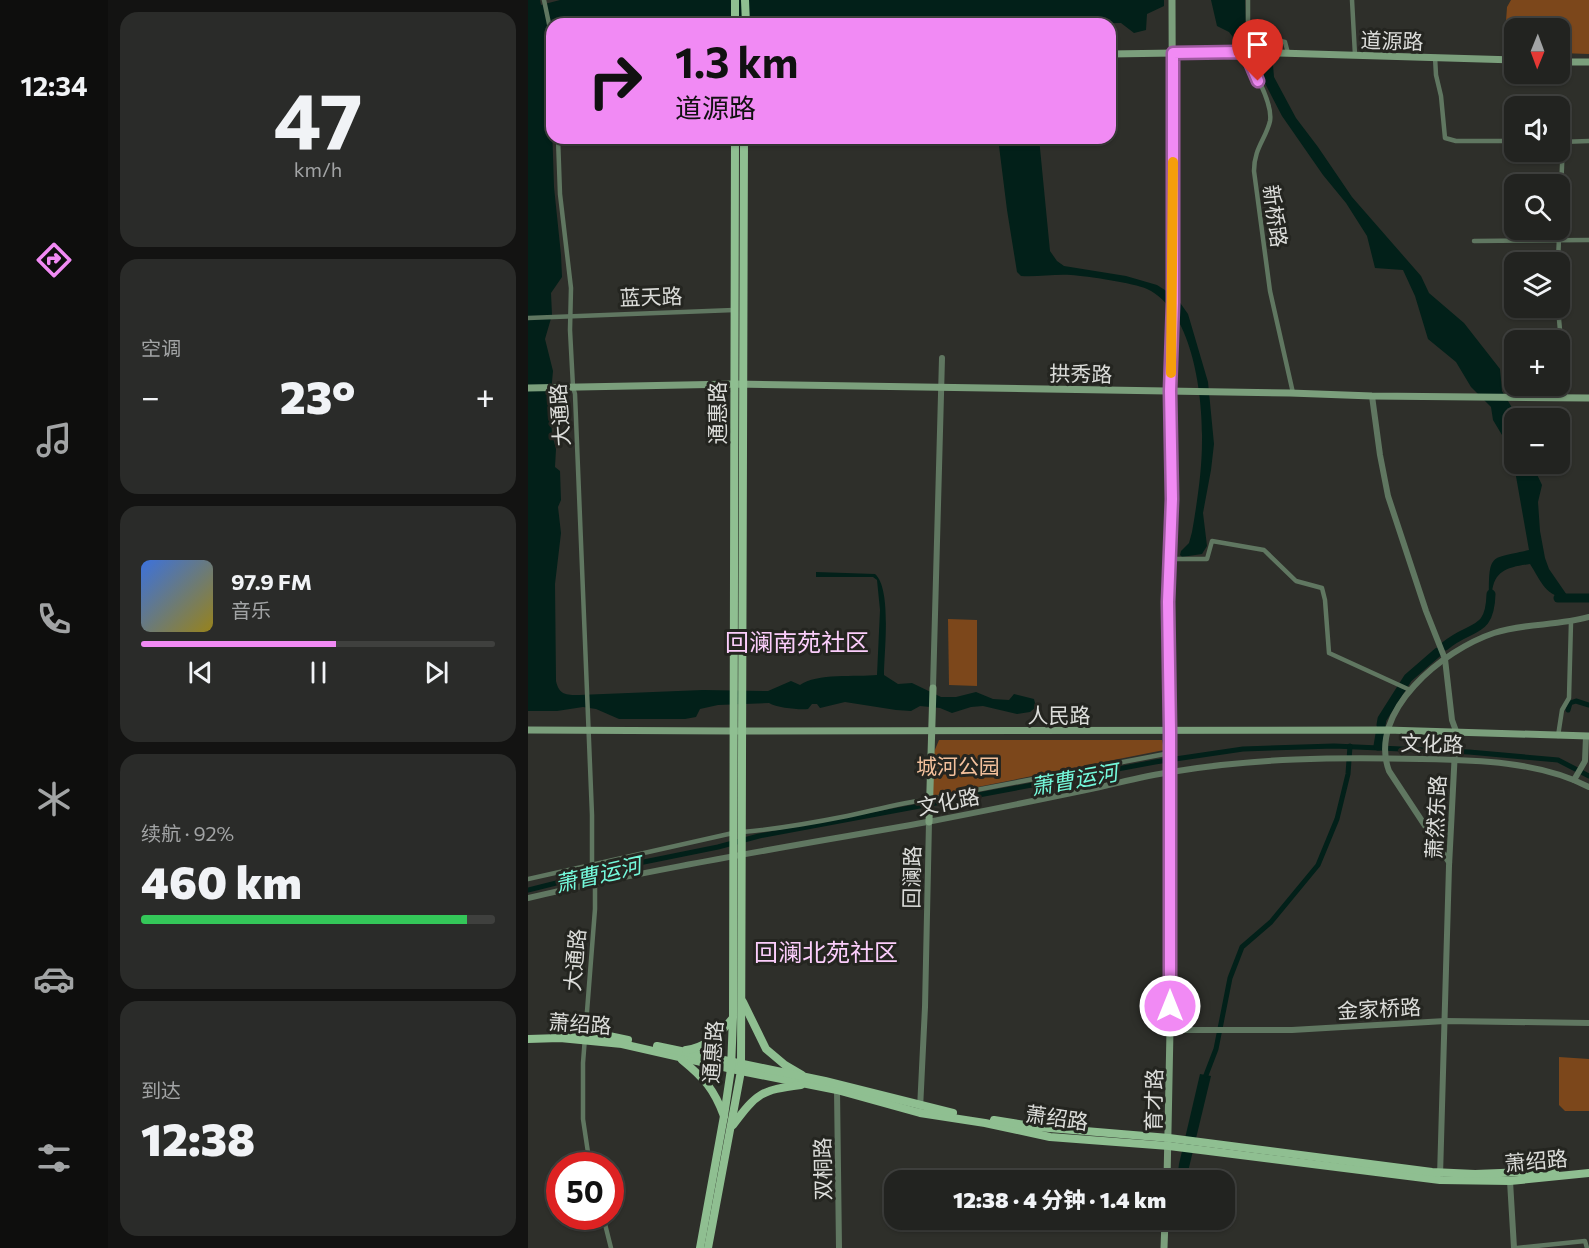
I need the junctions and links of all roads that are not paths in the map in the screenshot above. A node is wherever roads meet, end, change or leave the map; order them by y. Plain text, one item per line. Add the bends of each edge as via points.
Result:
1 (544, 0) edge
2 (735, 0) edge
3 (746, 0) edge
4 (1172, 0) edge
5 (1248, 0) edge
6 (1352, 0) edge
7 (548, 18) edge
8 (735, 18) edge
9 (746, 18) edge
10 (1240, 52) junction
11 (1173, 53) junction
12 (1288, 53) junction
13 (1116, 54) edge
14 (1355, 55) junction
15 (1435, 57) junction
16 (1504, 60) edge
17 (1570, 62) edge
18 (1589, 62) edge
19 (1504, 141) edge
20 (1589, 141) edge
21 (1570, 142) edge
22 (558, 144) edge
23 (735, 144) edge
24 (744, 144) edge
25 (1562, 162) edge
26 (1589, 240) edge
27 (1560, 241) junction
28 (1474, 242) dead end
29 (1559, 252) edge
30 (734, 310) junction
31 (570, 315) junction
32 (528, 318) edge
33 (1558, 318) edge
34 (942, 358) dead end
35 (739, 384) junction
36 (941, 386) junction
37 (573, 387) junction
38 (528, 388) edge
39 (1174, 391) junction
40 (1293, 393) junction
41 (1372, 396) junction
42 (1566, 397) junction
43 (1589, 398) edge
44 (1170, 559) junction
45 (1589, 617) edge
46 (1571, 622) junction
47 (1445, 660) junction
48 (933, 688) joint
49 (1410, 689) junction
50 (589, 729) junction
51 (528, 730) edge
52 (930, 730) junction
53 (1170, 730) junction
54 (1387, 730) junction
55 (738, 731) junction
56 (1456, 731) junction
57 (1558, 736) junction
58 (1588, 736) edge
59 (1170, 753) junction
60 (1384, 757) junction
61 (1454, 758) junction
62 (1587, 762) edge
63 (1170, 772) junction
64 (1574, 780) junction
65 (1589, 788) edge
66 (929, 800) junction
67 (928, 822) junction
68 (737, 834) junction
69 (737, 855) junction
70 (1449, 862) junction
71 (592, 864) junction
72 (528, 879) edge
73 (595, 883) junction
74 (528, 898) edge
75 (741, 998) junction
76 (733, 1017) junction
77 (1445, 1021) junction
78 (1589, 1023) edge
79 (1170, 1030) junction
80 (528, 1037) edge
81 (584, 1037) junction
82 (678, 1053) junction
83 (731, 1065) junction
84 (741, 1067) junction
85 (808, 1081) junction
86 (837, 1090) junction
87 (920, 1109) junction
88 (724, 1116) junction
89 (730, 1129) junction
90 (1169, 1142) junction
91 (588, 1152) edge
92 (1589, 1168) edge
93 (1168, 1170) edge
94 (1589, 1173) edge
95 (1440, 1176) junction
96 (1510, 1181) junction
97 (606, 1230) edge
98 (1165, 1230) edge
99 (611, 1248) edge
100 (700, 1248) edge
101 (708, 1248) edge
102 (839, 1248) edge
103 (1164, 1248) edge
104 (1515, 1248) edge
105 (1587, 1248) edge

1 - 7 street
2 - 8 main road
3 - 9 main road
4 - 11 main road, 育才路
5 - 12 street via 1248,26 1254,35 1285,42
6 - 14 street
10 - 11 main road
10 - 12 main road, 道源路
10 - 40 street, 新桥路 via 1249,60 1268,101 1270,119 1255,154 1254,171 1270,291
11 - 13 main road
11 - 39 main road, 育才路
12 - 14 main road, 道源路
14 - 15 main road, 道源路
15 - 16 main road, 道源路
15 - 19 street via 1445,138
17 - 18 main road
20 - 21 street
22 - 31 street, 大通路
23 - 30 main road, 通惠路
24 - 35 main road
25 - 27 street
26 - 27 street
27 - 28 street
27 - 29 street
30 - 31 street, 蓝天路
30 - 35 main road, 通惠路
31 - 32 street, 蓝天路
31 - 37 street, 大通路
33 - 42 street
34 - 36 street
35 - 36 main road, 拱秀路
35 - 37 main road, 拱秀路
35 - 55 main road, 通惠路
36 - 39 main road, 拱秀路
36 - 48 street
37 - 38 main road, 拱秀路
37 - 50 street, 大通路
39 - 40 main road, 拱秀路
39 - 44 main road, 育才路
40 - 41 main road, 拱秀路
41 - 42 main road, 拱秀路
41 - 47 street, 萧然东路 via 1388,496
42 - 43 main road, 拱秀路
44 - 49 street via 1207,559 1212,541 1264,550 1296,581 1322,588 1329,653
44 - 53 main road, 育才路
45 - 46 street
46 - 47 street via 1496,632
46 - 57 street via 1569,698 1562,710
47 - 49 street
47 - 56 street, 萧然东路
48 - 52 main road, 回澜路
49 - 54 street
50 - 51 main road, 人民路
50 - 55 main road, 人民路
50 - 71 street
52 - 53 main road, 人民路
52 - 55 main road, 人民路
52 - 66 main road, 回澜路
53 - 54 main road, 人民路
53 - 59 main road, 育才路
54 - 56 main road, 人民路
54 - 60 street
55 - 68 main road
56 - 57 main road, 人民路
56 - 61 street, 萧然东路
57 - 58 main road, 人民路
58 - 62 street
59 - 63 main road, 育才路
59 - 66 street
60 - 61 street, 文化路
60 - 63 street, 文化路 via 1254,761
60 - 70 street via 1389,771
61 - 64 street, 文化路 via 1526,767
61 - 70 street, 萧然东路
62 - 64 street
63 - 67 street, 文化路
63 - 79 main road, 育才路
64 - 65 street, 文化路
66 - 67 main road, 回澜路
66 - 68 street
67 - 69 street, 文化路
67 - 87 street, 回澜路
68 - 69 main road
68 - 71 street
69 - 73 street, 文化路
69 - 75 main road
69 - 76 main road, 通惠路
70 - 77 street, 萧然东路
71 - 72 street
71 - 73 street, 大通路
73 - 74 street, 文化路
73 - 81 street, 大通路
75 - 84 main road
75 - 85 main road via 766,1049
76 - 82 main road via 710,1041
76 - 83 main road, 通惠路
77 - 78 street, 金家桥路
77 - 79 street, 金家桥路 via 1292,1030
77 - 95 street, 萧然东路
79 - 90 main road, 育才路
80 - 81 main road, 萧绍路
81 - 82 main road, 萧绍路 via 609,1036
81 - 91 street, 大通路 via 583,1119
82 - 83 main road, 萧绍路
82 - 88 main road via 716,1094
83 - 84 main road, 萧绍路
83 - 88 main road, 通惠路
84 - 85 main road, 萧绍路
84 - 89 main road
85 - 86 main road, 萧绍路
85 - 87 main road
85 - 89 main road via 765,1091 747,1106
86 - 87 main road, 萧绍路
86 - 102 street, 双桐路
87 - 90 main road, 萧绍路 via 1050,1137
88 - 100 main road, 通惠路
89 - 101 main road
90 - 93 main road, 育才路
90 - 95 main road, 萧绍路
92 - 95 main road
94 - 96 main road, 萧绍路
95 - 96 main road, 萧绍路
96 - 104 street
97 - 99 street
98 - 103 main road
104 - 105 street via 1585,1241

